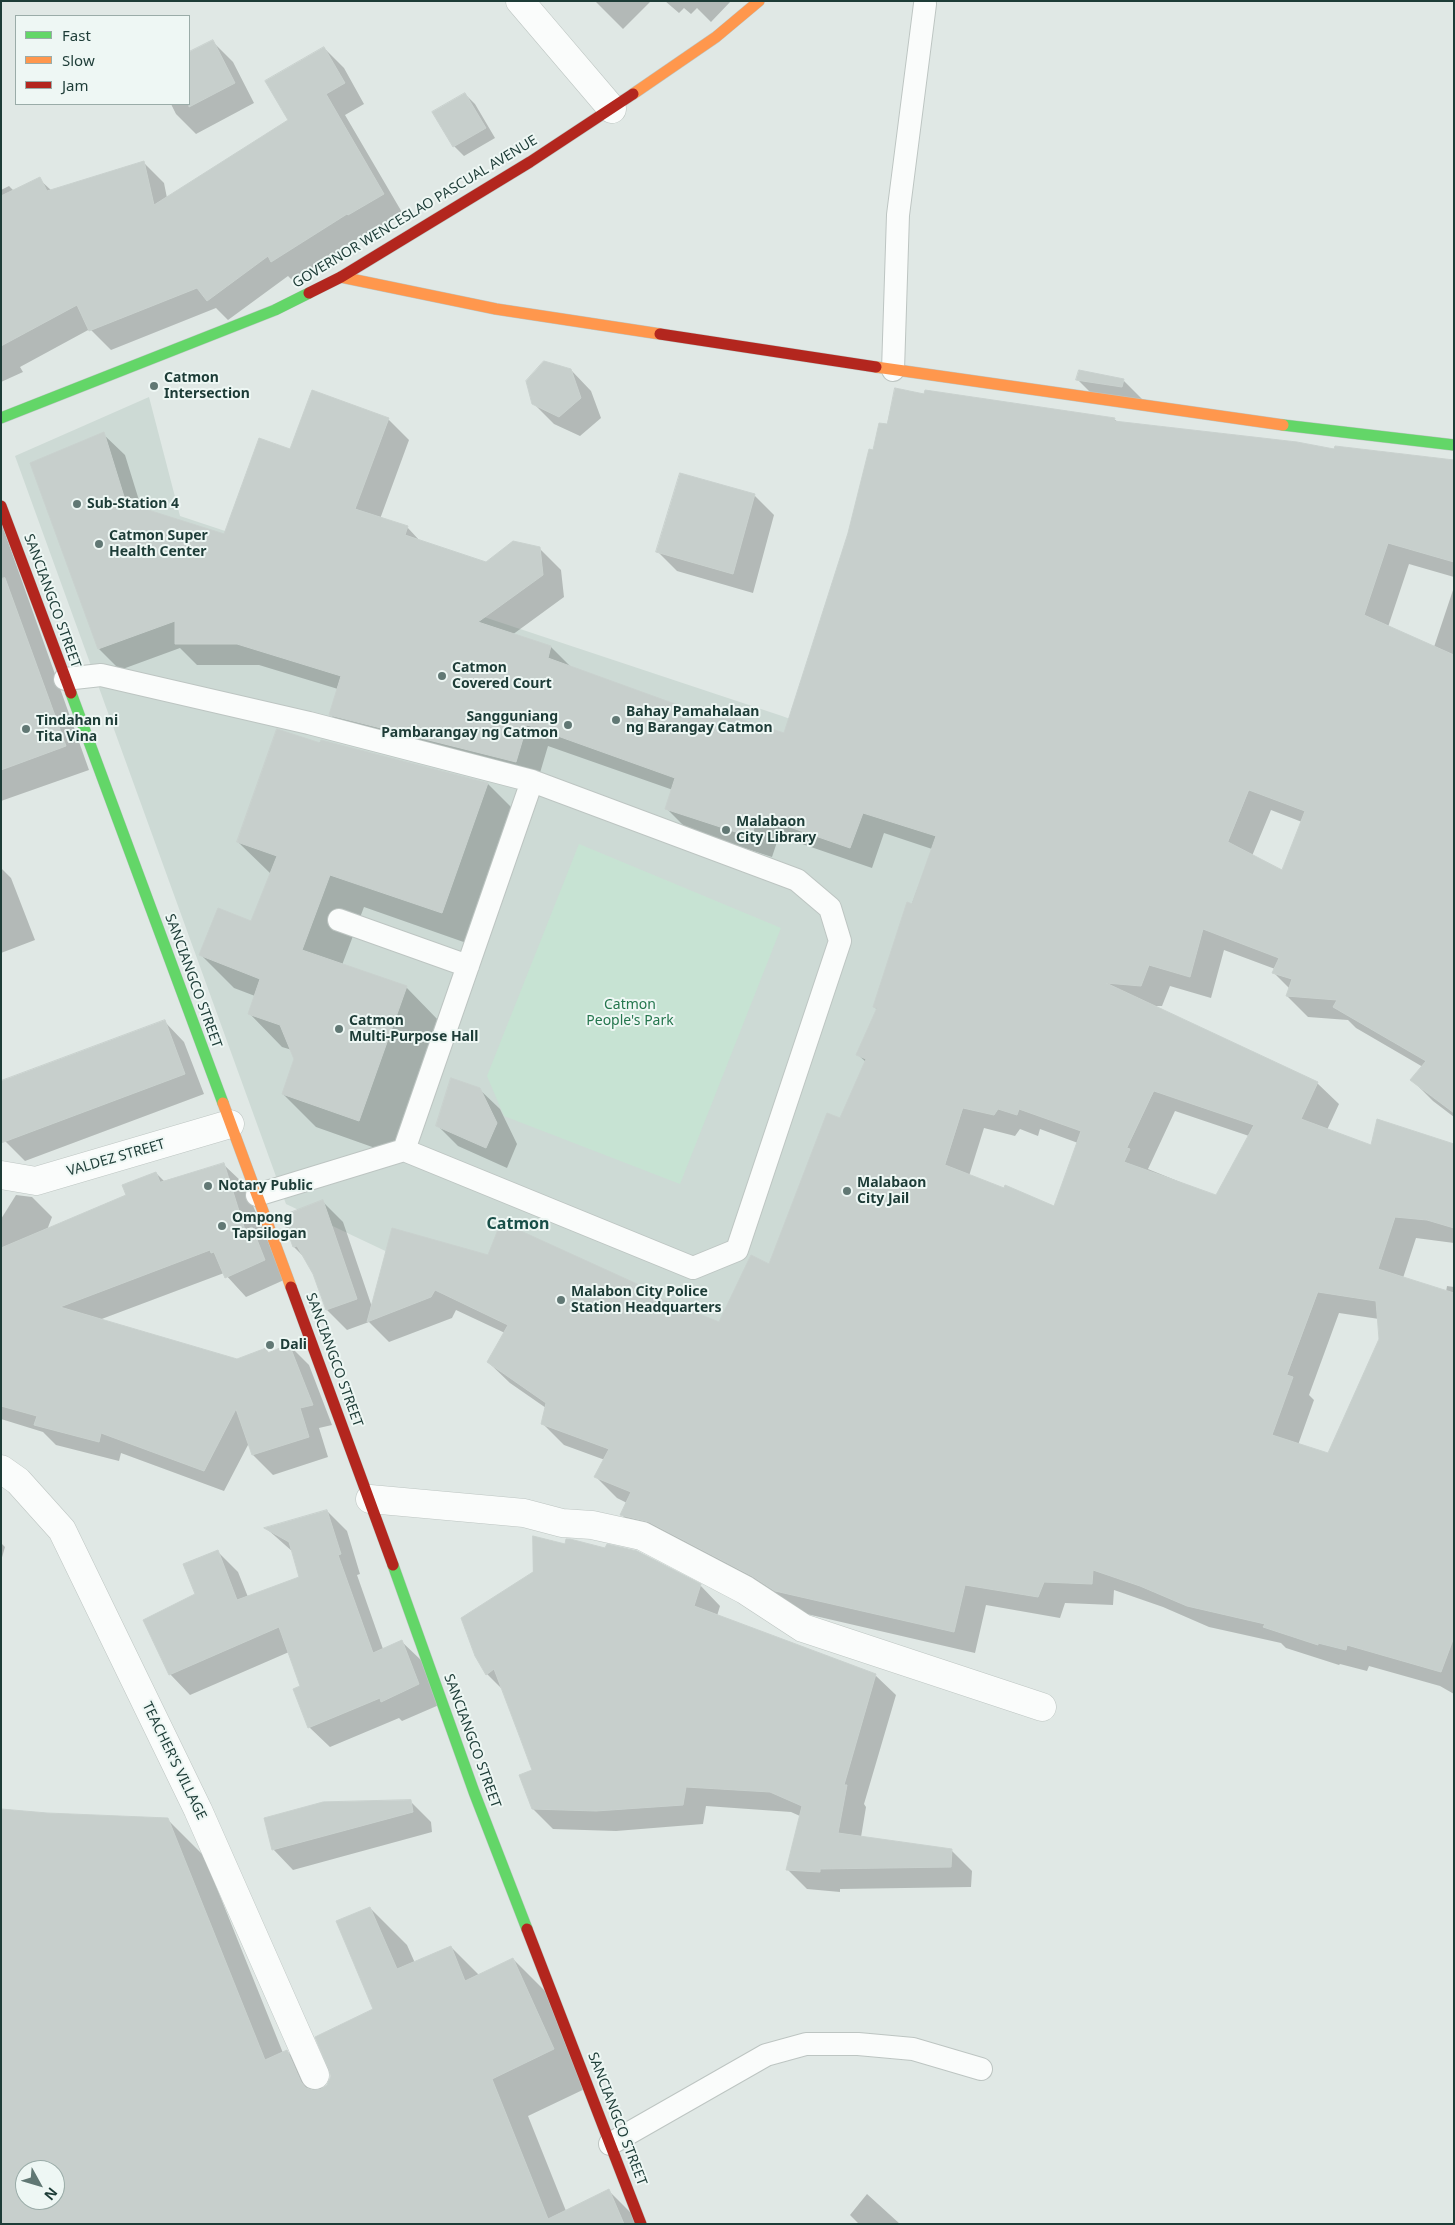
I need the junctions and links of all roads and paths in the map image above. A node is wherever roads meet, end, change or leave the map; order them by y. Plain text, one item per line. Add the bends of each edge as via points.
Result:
1 (520, 1) edge
2 (759, 1) edge
3 (925, 4) dead end
4 (612, 109) junction
5 (341, 277) junction
6 (893, 370) junction
7 (1, 418) edge
8 (1454, 445) edge
9 (1, 506) edge
10 (65, 679) junction
11 (532, 781) junction
12 (339, 920) dead end
13 (468, 966) junction
14 (230, 1124) junction
15 (404, 1150) junction
16 (1, 1175) edge
17 (257, 1195) junction
18 (1, 1470) edge
19 (370, 1499) junction
20 (1042, 1707) dead end
21 (981, 2069) dead end
22 (315, 2075) dead end
23 (610, 2144) junction
24 (641, 2224) edge

1 - 4 street
2 - 4 main road, GOVERNOR WENCESLAO PASCUAL AVENUE via 716,37
3 - 6 lane via 898,216
4 - 5 main road, GOVERNOR WENCESLAO PASCUAL AVENUE
5 - 6 main road via 496,308
5 - 7 main road, GOVERNOR WENCESLAO PASCUAL AVENUE via 275,310
6 - 8 main road via 1264,424
9 - 10 main road, SANCIANGCO STREET
10 - 11 lane via 101,675 309,723
10 - 14 main road, SANCIANGCO STREET
11 - 13 lane
11 - 15 lane via 797,880 830,908 840,941 736,1250 693,1268
12 - 13 lane
13 - 15 lane
14 - 16 street, VALDEZ STREET via 36,1181
14 - 17 main road, SANCIANGCO STREET
15 - 17 lane
17 - 19 main road, SANCIANGCO STREET
18 - 22 street, TEACHER'S VILLAGE via 18,1481 62,1530 198,1810
19 - 20 street via 524,1512 562,1523 592,1525 642,1536 745,1590 803,1628
19 - 23 main road, SANCIANGCO STREET via 474,1792
21 - 23 lane via 913,2049 806,2044 766,2055
23 - 24 main road, SANCIANGCO STREET

